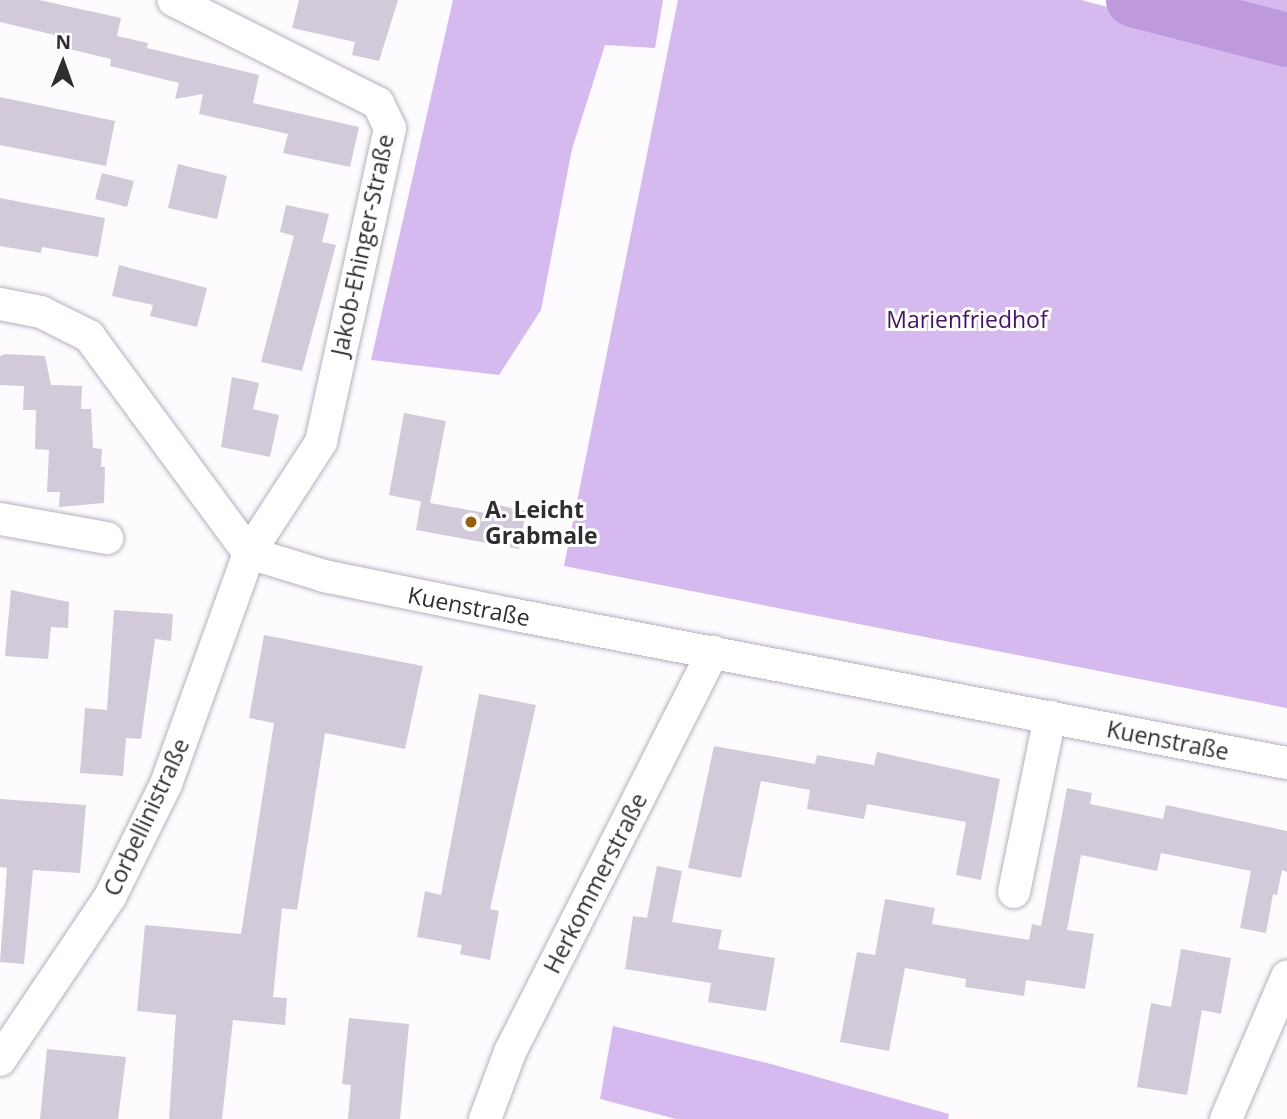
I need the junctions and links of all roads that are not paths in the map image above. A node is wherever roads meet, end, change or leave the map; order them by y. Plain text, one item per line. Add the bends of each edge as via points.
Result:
1 (173, 0) edge
2 (0, 304) edge
3 (0, 519) edge
4 (107, 538) dead end
5 (248, 553) junction
6 (713, 651) junction
7 (1050, 717) junction
8 (1287, 763) edge
9 (1014, 892) dead end
10 (1287, 977) edge
11 (0, 1060) edge
12 (485, 1119) edge
13 (1226, 1119) edge

1 - 5 street, Jakob-Ehinger-Straße via 377,103 390,128 321,442
2 - 5 street via 41,312 89,336
3 - 4 street
5 - 6 street, Kuenstraße via 324,576
5 - 11 street, Corbellinistraße via 226,605 189,725 152,814 110,897
6 - 7 street, Kuenstraße
6 - 12 street, Herkommerstraße via 510,1052
7 - 8 street, Kuenstraße
7 - 9 street
10 - 13 street

